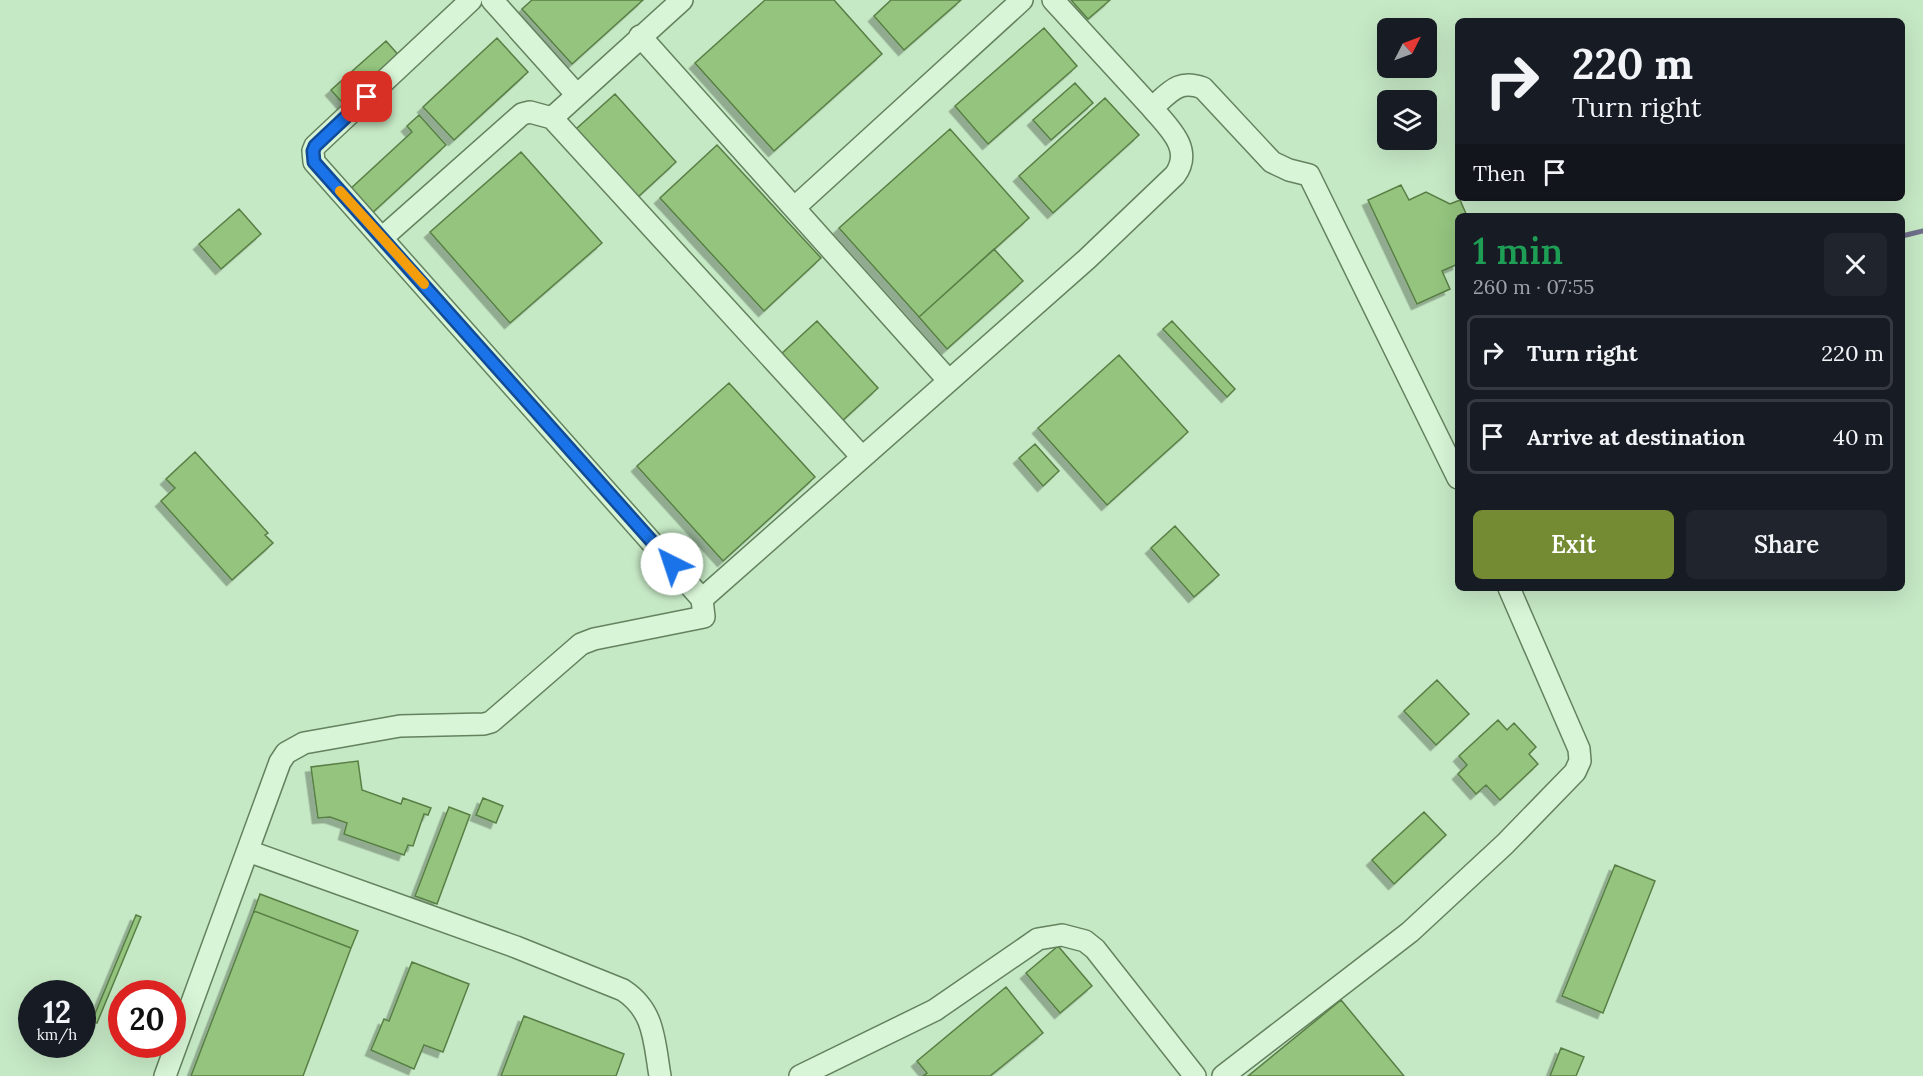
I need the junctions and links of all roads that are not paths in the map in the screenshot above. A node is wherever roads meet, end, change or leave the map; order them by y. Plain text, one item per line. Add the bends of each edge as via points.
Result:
1 (471, 0) edge
2 (492, 0) edge
3 (682, 0) edge
4 (1022, 0) edge
5 (1053, 0) edge
6 (640, 36) junction
7 (577, 95) junction
8 (1152, 108) junction
9 (552, 118) junction
10 (794, 208) junction
11 (382, 238) junction
12 (949, 381) junction
13 (862, 457) junction
14 (1455, 471) edge
15 (1510, 591) edge
16 (702, 599) junction
17 (248, 851) junction
18 (165, 1076) edge
19 (660, 1076) edge
20 (800, 1076) edge
21 (1195, 1076) edge
22 (1223, 1076) edge

1 - 11 lane via 313,151 314,162
2 - 7 lane
3 - 6 lane
4 - 10 lane
5 - 8 lane
6 - 7 lane
6 - 10 lane
7 - 9 lane
8 - 12 lane via 1181,148 1178,171 1087,259
8 - 14 lane via 1176,87 1193,84 1203,88 1272,162 1309,175
9 - 11 lane via 530,112 522,114
9 - 13 lane
10 - 12 lane
11 - 16 lane
12 - 13 lane
13 - 16 lane
15 - 22 lane via 1579,749 1580,761 1575,772 1410,932
16 - 17 lane via 704,617 581,644 491,722 400,726 294,747 280,762
17 - 18 lane
17 - 19 lane via 516,947 623,990 647,1014
20 - 21 lane via 935,1010 1038,939 1062,935 1084,941 1095,949

